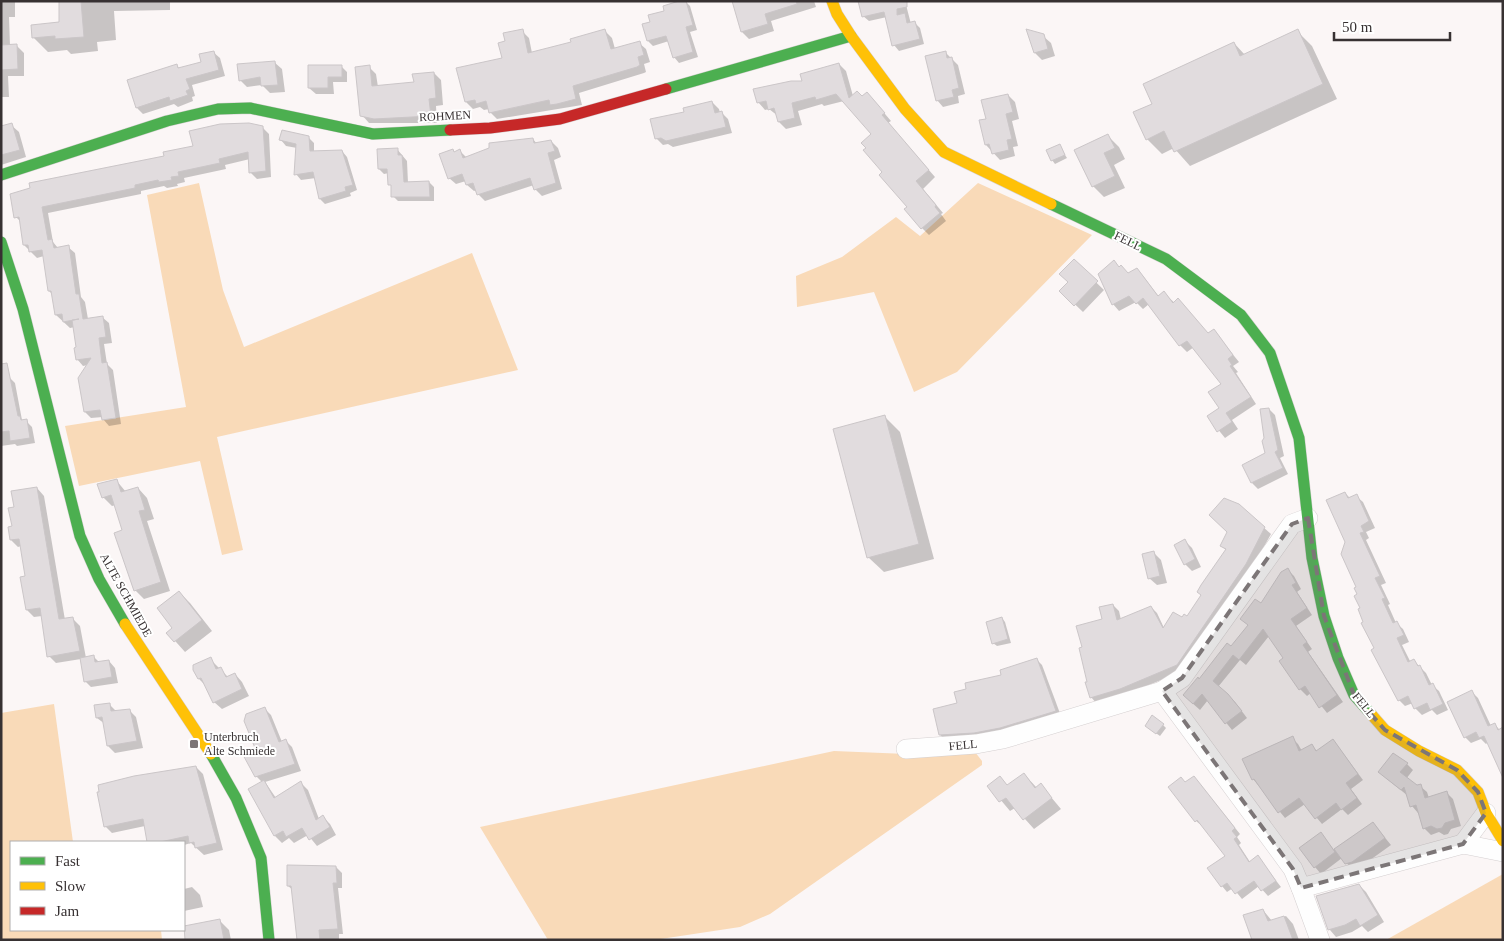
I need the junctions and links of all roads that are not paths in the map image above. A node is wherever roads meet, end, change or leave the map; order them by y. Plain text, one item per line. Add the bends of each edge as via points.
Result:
1 (832, 1) edge
2 (851, 36) junction
3 (1, 175) edge
4 (1, 242) edge
5 (1308, 518) junction
6 (1162, 691) junction
7 (906, 749) dead end
8 (1486, 813) junction
9 (1503, 840) edge
10 (1463, 844) junction
11 (1503, 852) edge
12 (1301, 888) junction
13 (269, 940) edge
14 (1320, 940) edge

1 - 2 street
2 - 3 street, ROHMEN via 560,119 490,128 373,134 250,108 218,109 167,121
2 - 5 street, FELL via 905,109 944,152 1166,259 1242,315 1270,352 1299,438
4 - 13 street, ALTE SCHMIEDE via 23,309 80,536 99,579 126,626 202,739 236,798 261,858
5 - 6 street, FELL via 1292,524 1182,678
5 - 8 street, FELL via 1324,616 1354,694 1385,730 1457,770 1478,792
6 - 7 street, FELL via 1003,739
6 - 12 street via 1294,869
8 - 9 street, FELL
8 - 10 street
10 - 11 street
10 - 12 street
12 - 14 street

